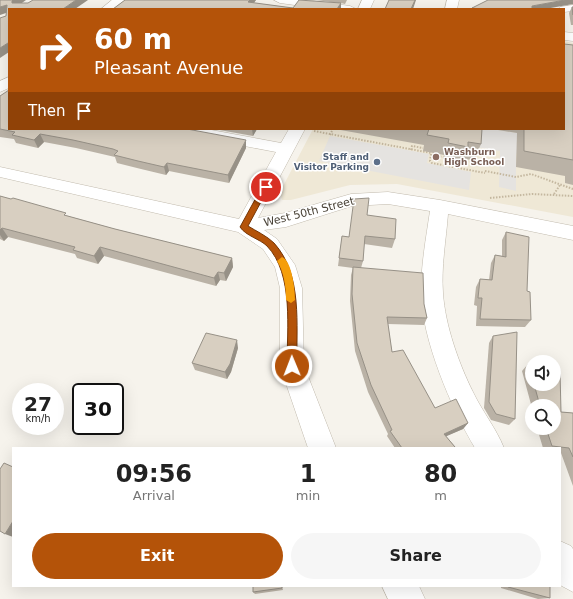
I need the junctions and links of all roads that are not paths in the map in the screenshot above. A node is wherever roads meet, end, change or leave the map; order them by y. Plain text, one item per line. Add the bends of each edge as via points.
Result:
1 (120, 0) edge
2 (284, 0) edge
3 (108, 8) edge
4 (343, 8) edge
5 (8, 82) edge
6 (0, 88) edge
7 (186, 130) edge
8 (303, 130) edge
9 (286, 149) junction
10 (0, 172) edge
11 (440, 206) junction
12 (244, 227) junction
13 (573, 236) edge
14 (322, 447) edge
15 (489, 447) edge
16 (561, 558) edge
17 (573, 576) edge
18 (399, 587) edge
19 (408, 599) edge

1 - 3 street
2 - 4 street
5 - 6 street
7 - 9 street
8 - 9 street
9 - 12 street
10 - 12 street, West 50th Street
11 - 12 street, West 50th Street via 388,198 352,200 286,220
11 - 13 street, West 50th Street
11 - 15 street via 432,275 435,309 452,375 475,425
12 - 14 street via 270,244 285,265 290,288 292,366
16 - 17 street
18 - 19 street

